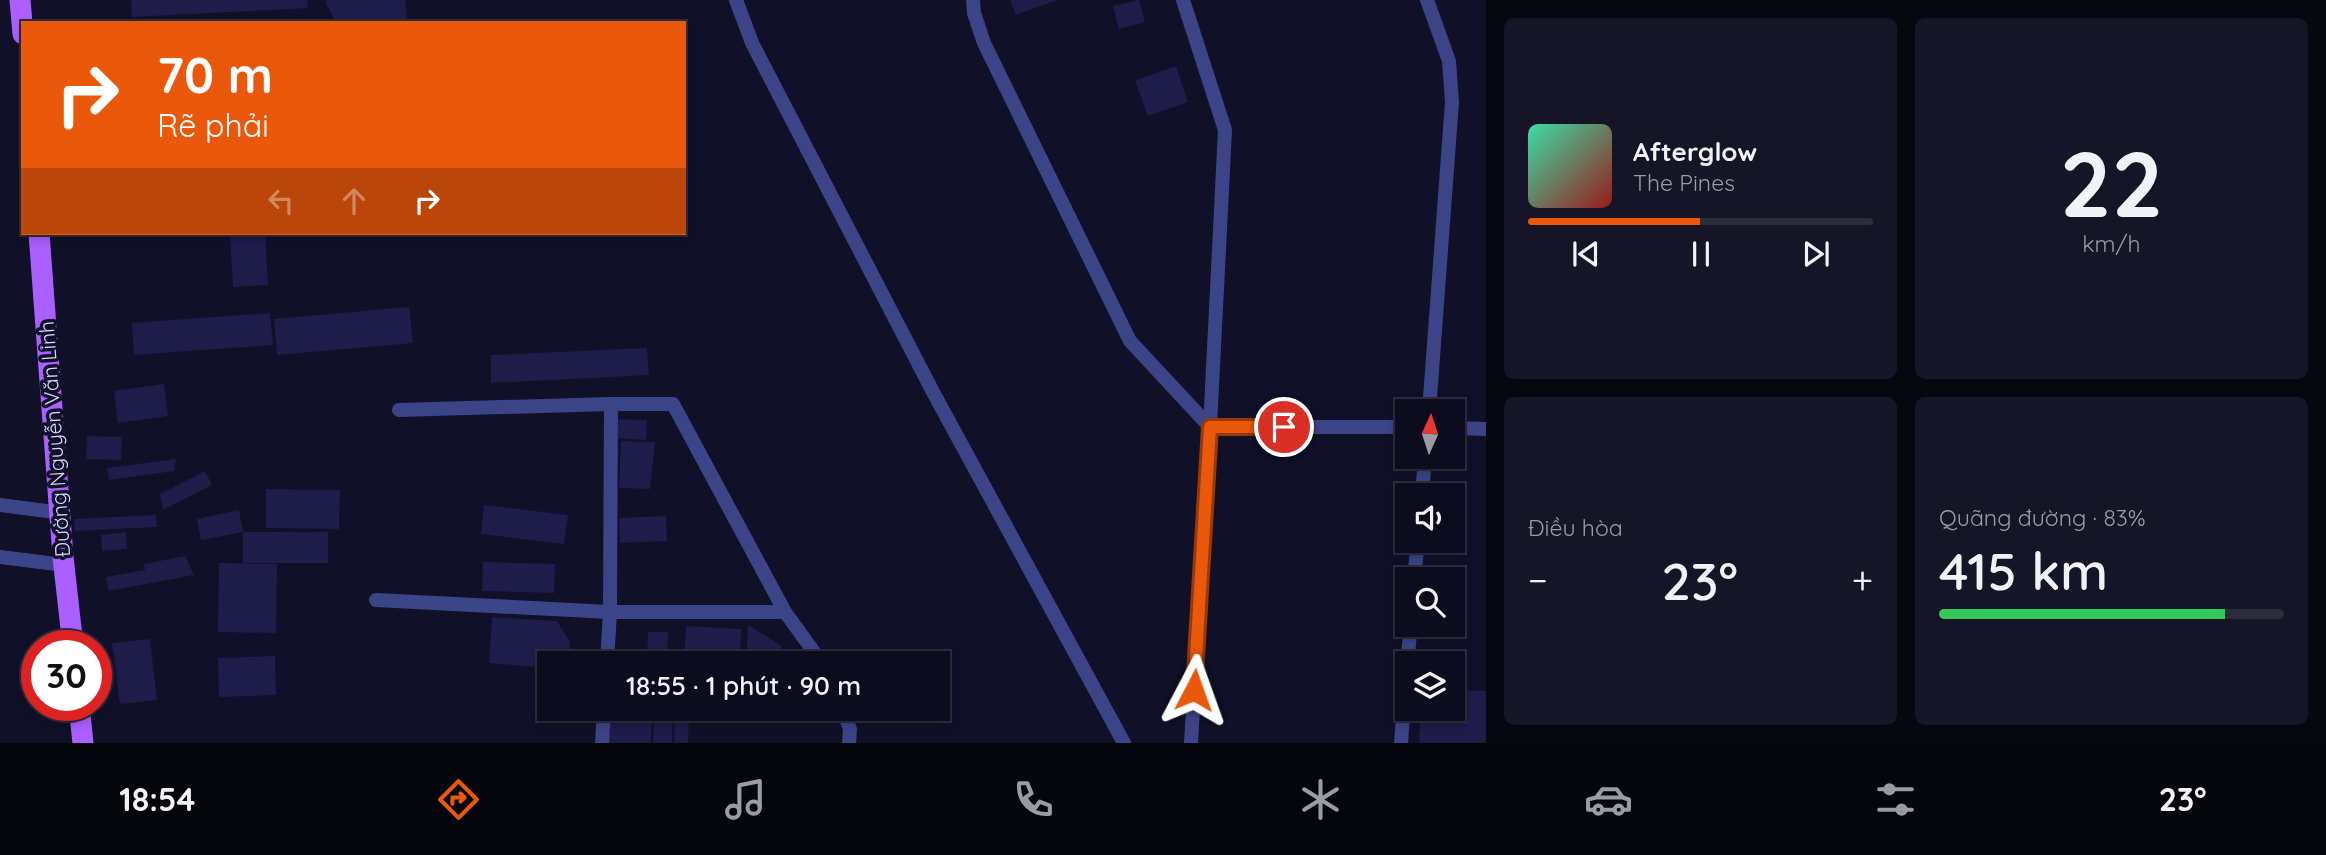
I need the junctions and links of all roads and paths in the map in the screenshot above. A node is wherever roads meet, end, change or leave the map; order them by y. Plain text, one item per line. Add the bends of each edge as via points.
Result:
1 (20, 0) edge
2 (736, 0) edge
3 (974, 0) edge
4 (1183, 0) edge
5 (1427, 0) edge
6 (22, 21) edge
7 (39, 235) edge
8 (1430, 399) edge
9 (611, 404) junction
10 (399, 410) dead end
11 (1210, 427) junction
12 (1395, 427) edge
13 (1465, 428) edge
14 (1486, 429) edge
15 (0, 505) edge
16 (62, 513) junction
17 (0, 557) edge
18 (64, 565) junction
19 (376, 600) dead end
20 (610, 612) junction
21 (785, 612) junction
22 (71, 630) edge
23 (608, 651) edge
24 (813, 651) edge
25 (81, 721) edge
26 (603, 721) edge
27 (847, 721) edge
28 (1403, 721) edge
29 (83, 743) edge
30 (602, 743) edge
31 (849, 743) edge
32 (1124, 743) edge
33 (1191, 743) edge
34 (1401, 743) edge

1 - 6 main road
2 - 32 street via 752,43 933,392
3 - 11 street via 984,43 1130,341
4 - 11 street via 1225,130
5 - 8 street via 1450,61 1452,102
7 - 16 main road, Đường Nguyễn Văn Linh
9 - 10 street
9 - 20 street
9 - 21 street via 673,404
11 - 12 street
11 - 33 street
13 - 14 street
15 - 16 street
16 - 18 main road, Đường Nguyễn Văn Linh
17 - 18 street
18 - 22 main road, Đường Nguyễn Văn Linh
19 - 20 street
20 - 21 street
20 - 23 street
21 - 24 street
25 - 29 main road
26 - 30 street
27 - 31 street
28 - 34 street

